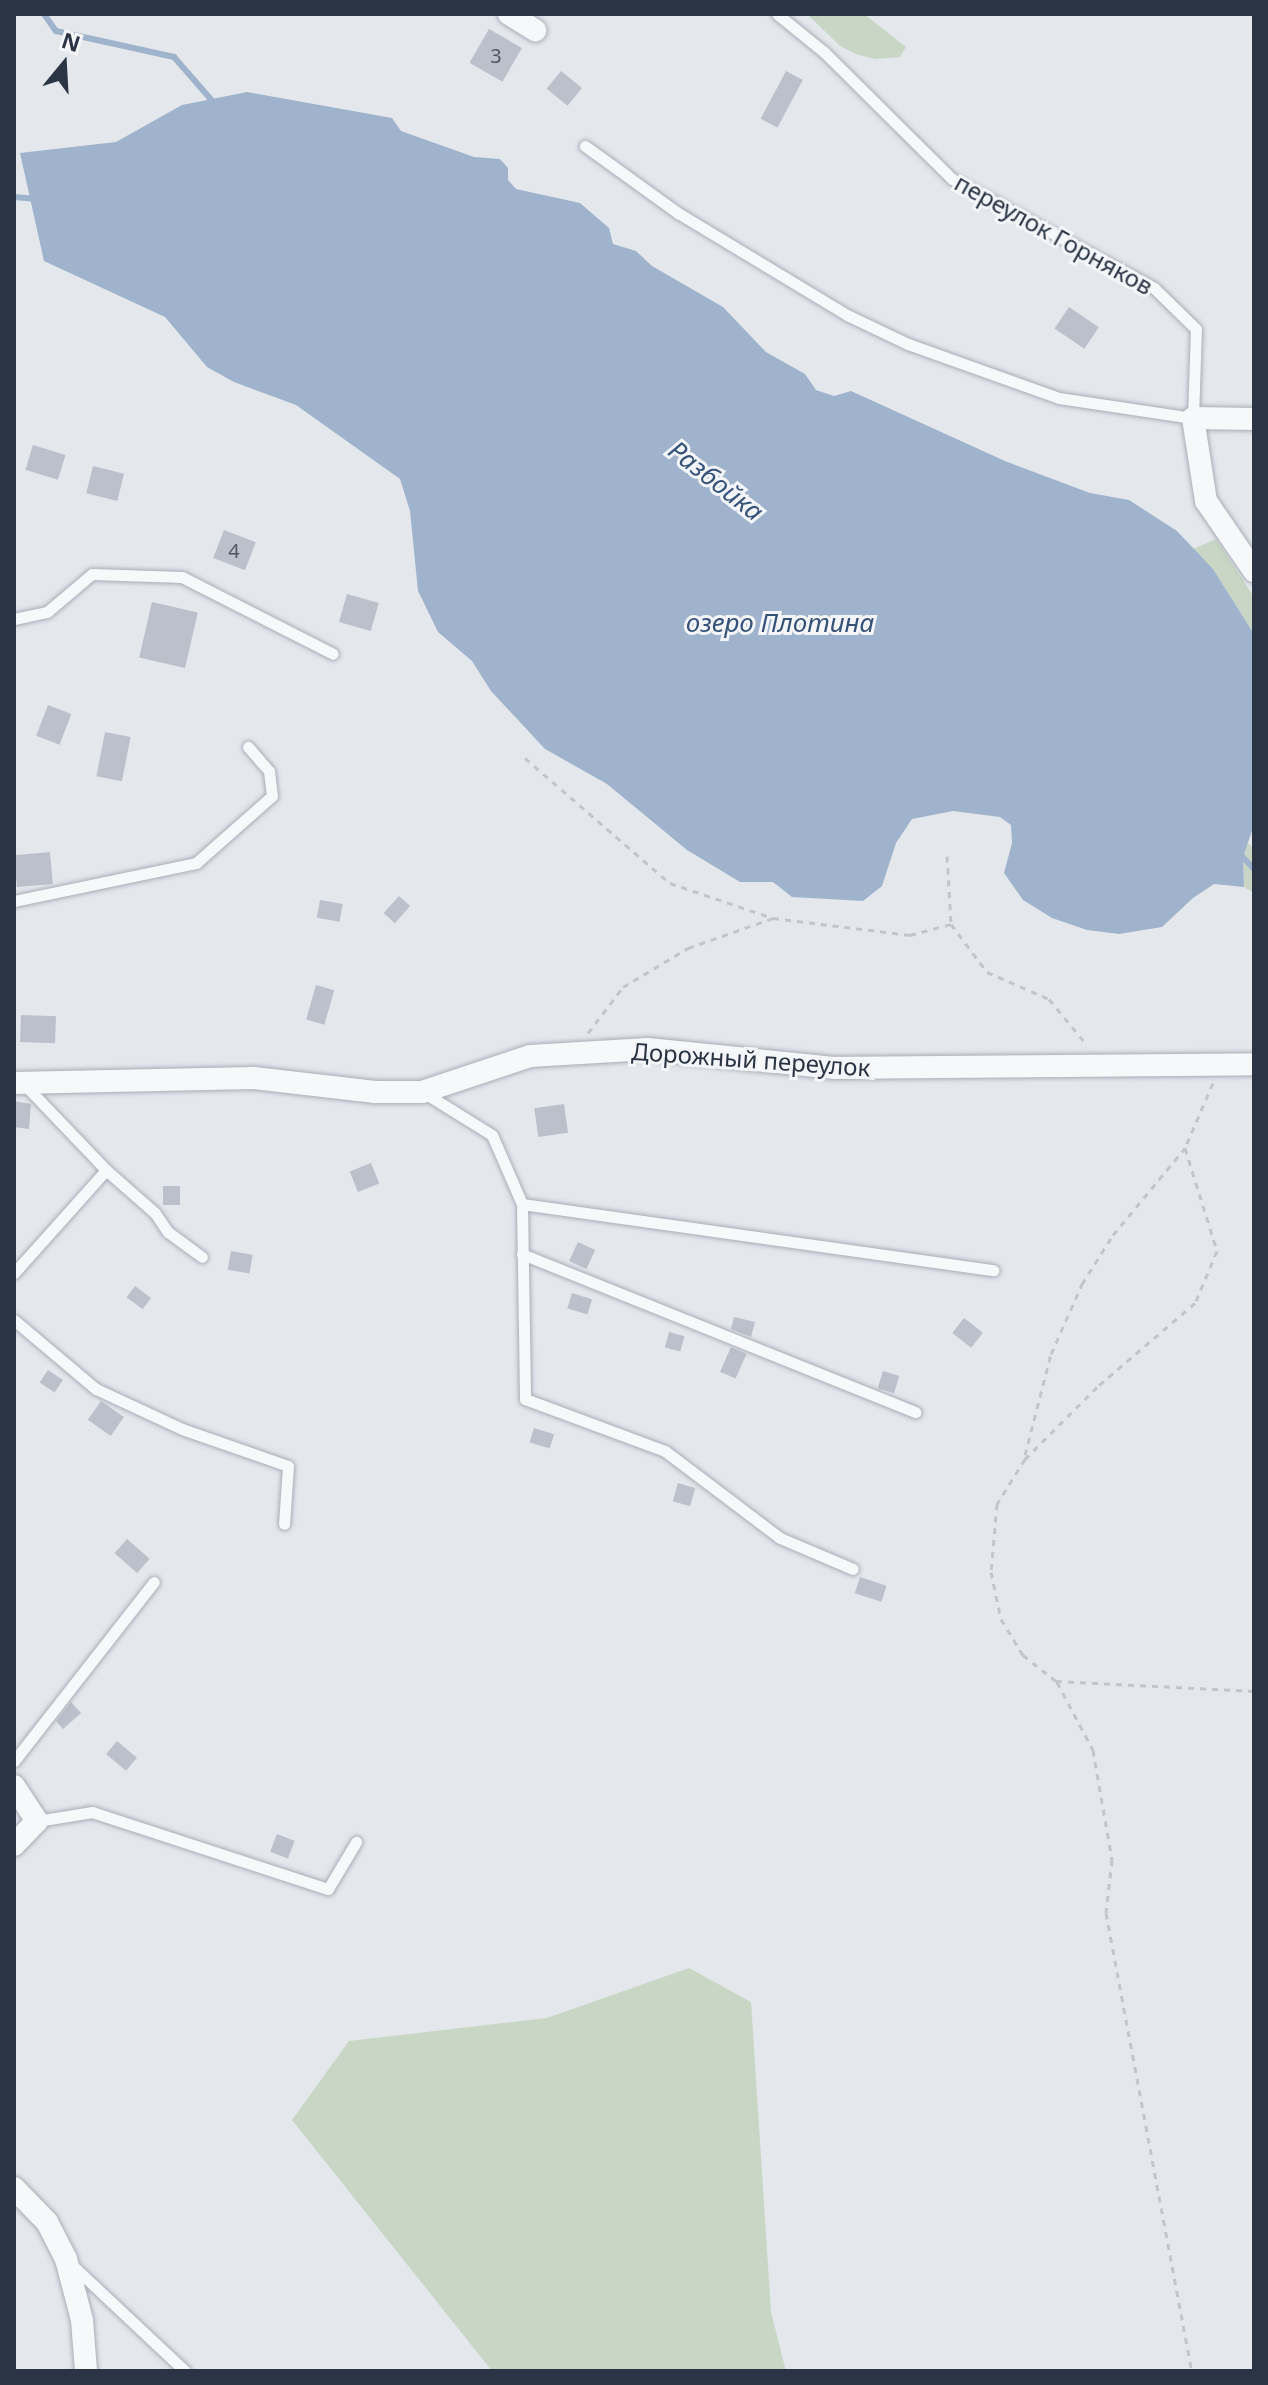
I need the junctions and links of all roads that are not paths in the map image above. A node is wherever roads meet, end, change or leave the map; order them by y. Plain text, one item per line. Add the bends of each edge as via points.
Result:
1 (509, 14) edge
2 (777, 14) edge
3 (535, 30) dead end
4 (585, 146) dead end
5 (1193, 418) junction
6 (1254, 419) edge
7 (1254, 571) edge
8 (14, 619) edge
9 (333, 654) dead end
10 (248, 747) dead end
11 (14, 901) edge
12 (1254, 1064) edge
13 (17, 1078) edge
14 (422, 1092) junction
15 (106, 1170) junction
16 (522, 1204) junction
17 (522, 1254) junction
18 (202, 1257) dead end
19 (993, 1270) dead end
20 (14, 1273) edge
21 (14, 1320) edge
22 (915, 1412) dead end
23 (284, 1524) dead end
24 (853, 1569) dead end
25 (154, 1582) dead end
26 (14, 1761) edge
27 (14, 1786) edge
28 (37, 1821) junction
29 (356, 1842) dead end
30 (14, 1845) edge
31 (14, 2188) edge
32 (66, 2259) junction
33 (86, 2371) edge
34 (185, 2371) edge

1 - 3 street
2 - 5 lane, переулок Горняков via 824,52 952,179 1154,288 1196,329
4 - 5 lane via 691,221 847,315 908,344 1059,398
5 - 6 street
5 - 7 street via 1206,501
8 - 9 lane via 47,612 92,574 182,577
10 - 11 lane via 269,771 272,796 196,863
12 - 14 street, Дорожный переулок via 836,1068 648,1049 530,1056
13 - 14 street, Дорожный переулок via 254,1078
13 - 15 lane
14 - 16 lane via 492,1135
15 - 18 lane via 155,1213 168,1232
15 - 20 lane
16 - 17 lane
16 - 19 lane
17 - 22 lane
17 - 24 lane via 525,1399 665,1451 780,1538
21 - 23 lane via 96,1389 182,1429 288,1466
25 - 26 lane
27 - 28 street
28 - 29 lane via 92,1812 328,1889
28 - 30 street
31 - 32 street via 47,2222
32 - 33 street via 82,2320
32 - 34 lane

